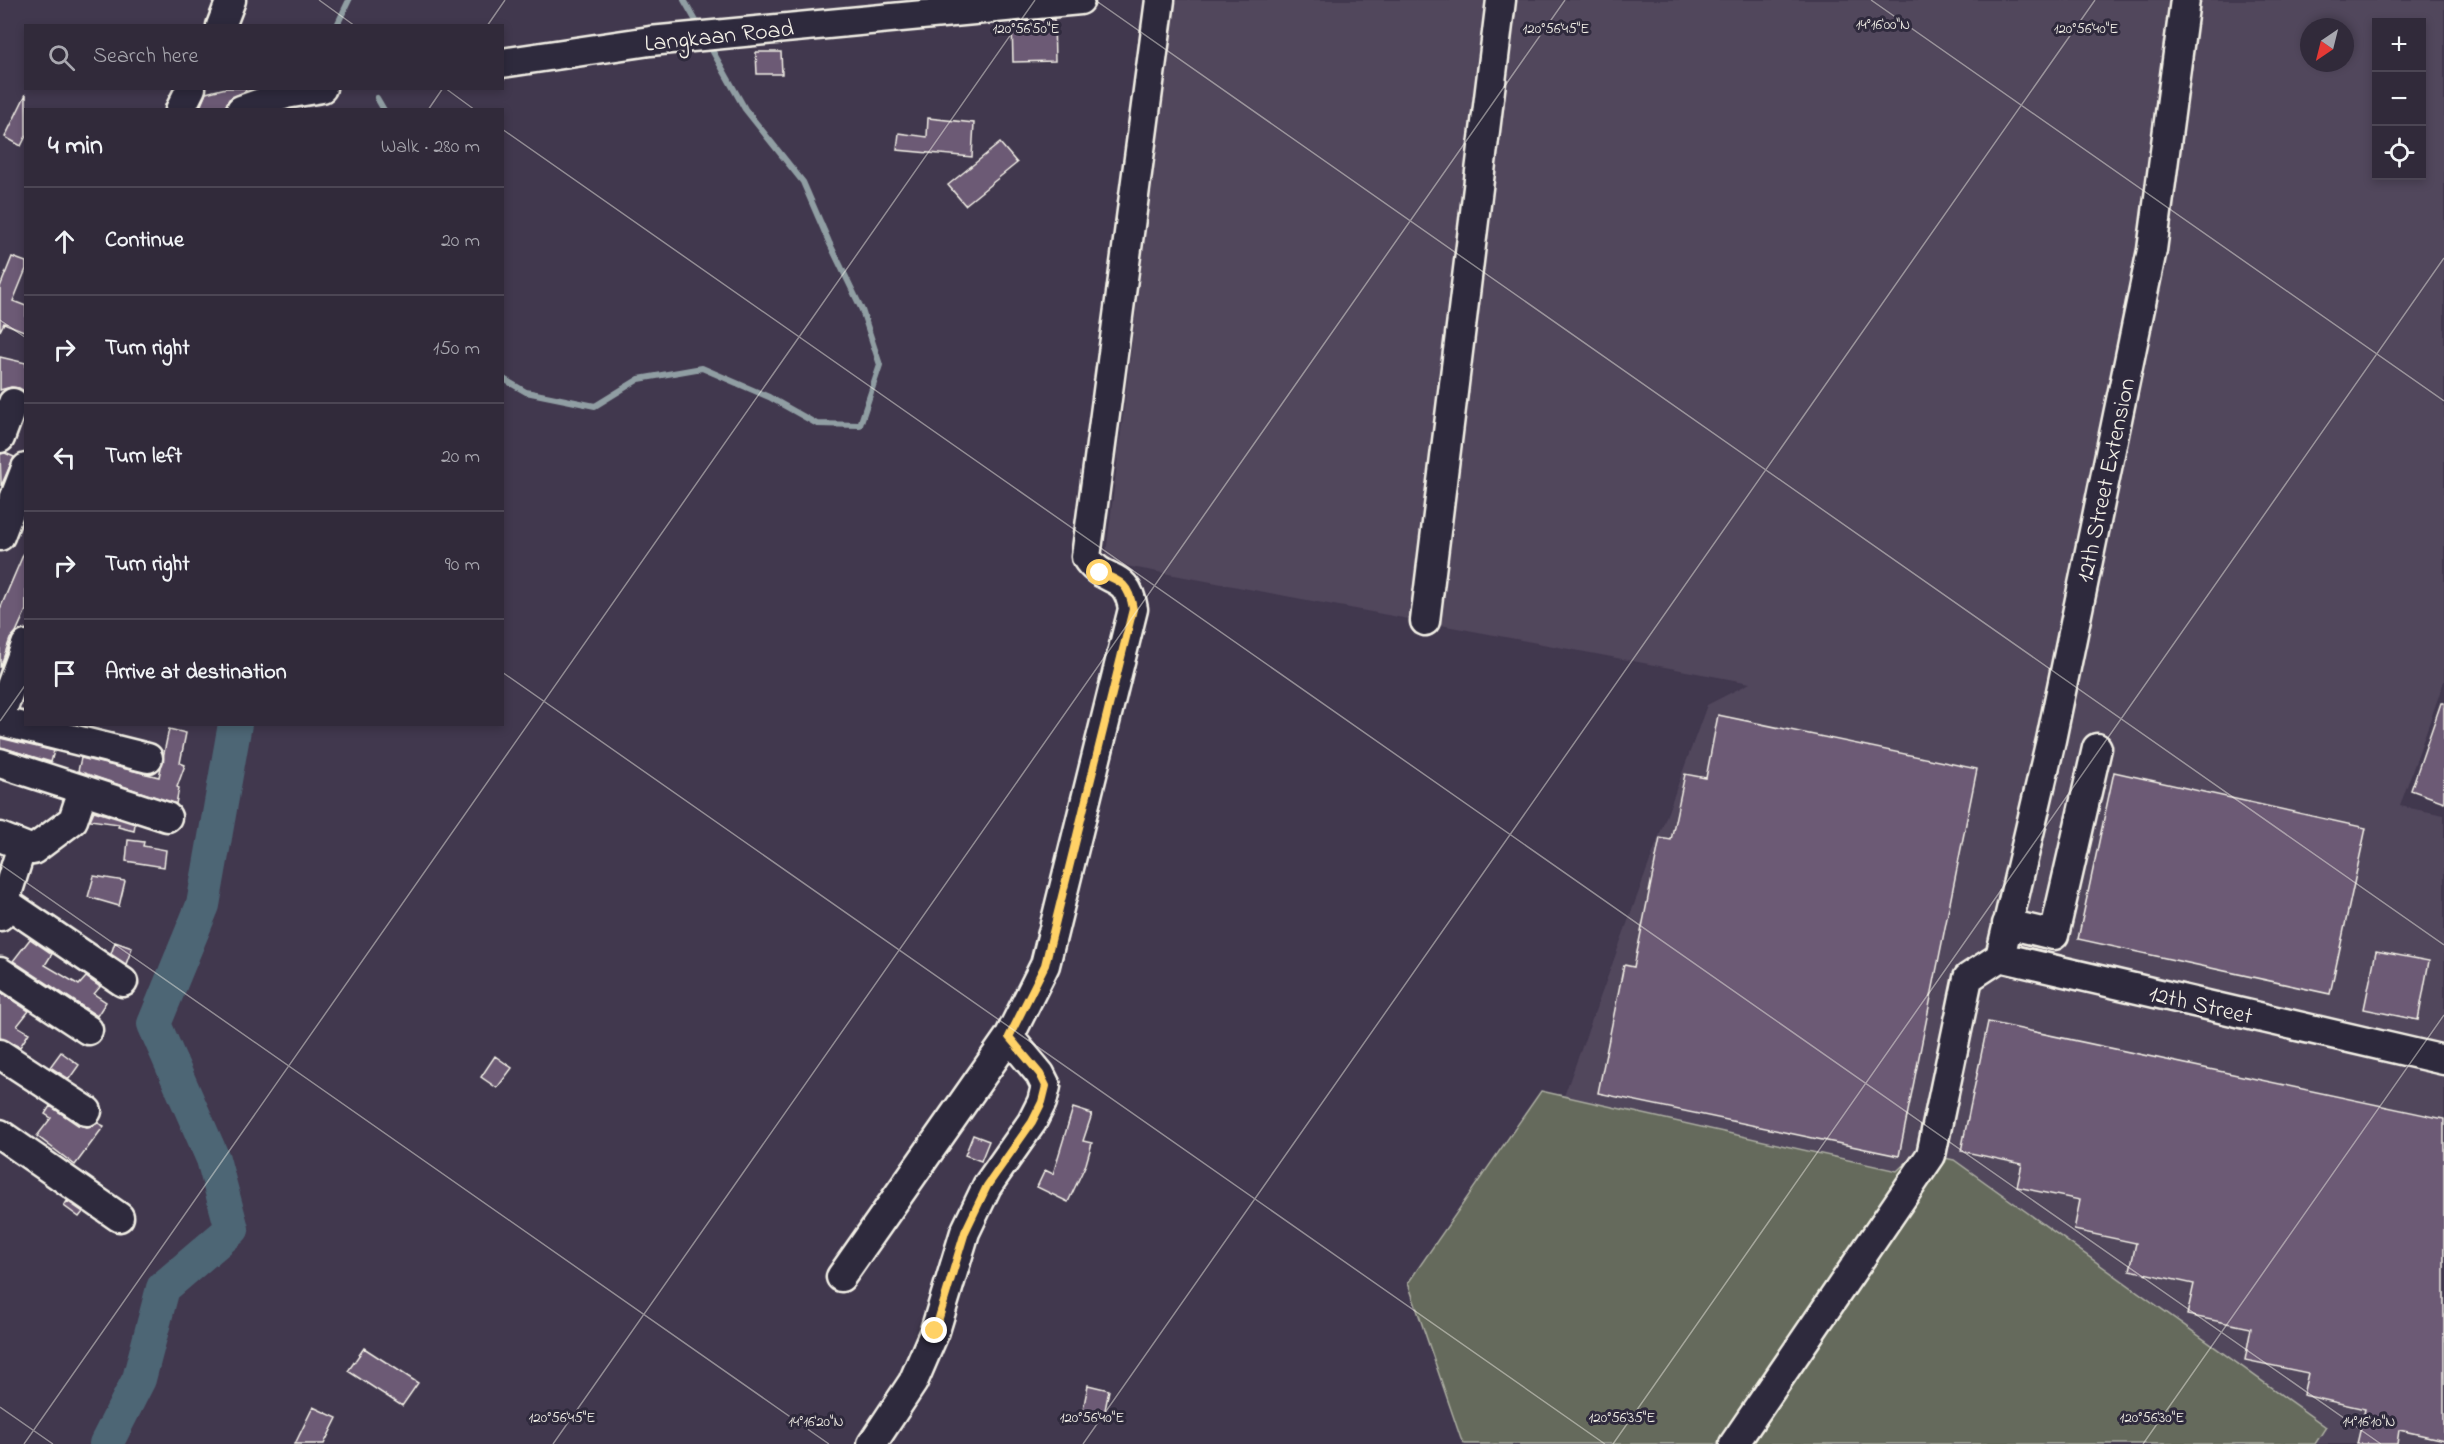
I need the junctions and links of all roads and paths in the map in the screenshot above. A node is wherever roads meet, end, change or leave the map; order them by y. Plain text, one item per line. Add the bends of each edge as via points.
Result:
1 (231, 0) edge
2 (1080, 0) edge
3 (1160, 0) edge
4 (1501, 0) edge
5 (2185, 0) edge
6 (222, 24) edge
7 (504, 63) edge
8 (189, 90) edge
9 (310, 90) edge
10 (181, 108) edge
11 (247, 108) edge
12 (13, 403) edge
13 (0, 438) edge
14 (24, 473) edge
15 (0, 536) edge
16 (1425, 621) dead end
17 (24, 650) edge
18 (0, 716) edge
19 (0, 721) edge
20 (24, 724) edge
21 (35, 726) edge
22 (76, 732) edge
23 (2097, 748) dead end
24 (148, 758) dead end
25 (0, 763) edge
26 (83, 790) junction
27 (167, 817) dead end
28 (11, 842) edge
29 (2, 909) edge
30 (2007, 924) junction
31 (2000, 957) junction
32 (0, 972) edge
33 (123, 982) dead end
34 (88, 1030) dead end
35 (1009, 1037) junction
36 (0, 1054) edge
37 (2443, 1054) edge
38 (87, 1111) dead end
39 (0, 1134) edge
40 (119, 1217) dead end
41 (841, 1277) dead end
42 (872, 1444) edge
43 (1734, 1444) edge

1 - 6 street
2 - 7 street, Langkaan Road via 650,42
3 - 35 street via 1086,557 1092,567 1120,581 1131,594 1133,609 1045,965
4 - 16 street
5 - 30 street, 12th Street Extension via 2152,250 2051,740
8 - 10 street
9 - 11 street
12 - 13 street
14 - 15 street
17 - 18 street
19 - 20 street
21 - 22 street
22 - 24 street
23 - 30 street via 2054,935
25 - 26 street
26 - 27 street
26 - 28 street via 73,820 33,850
28 - 29 street
29 - 33 street
30 - 31 street, 12th Street Extension
31 - 37 street, 12th Street
31 - 43 street via 1968,978 1931,1155
32 - 34 street
35 - 41 street
35 - 42 street via 1040,1074 1046,1086 1042,1102 987,1186 965,1232 935,1331 913,1382
36 - 38 street
39 - 40 street

